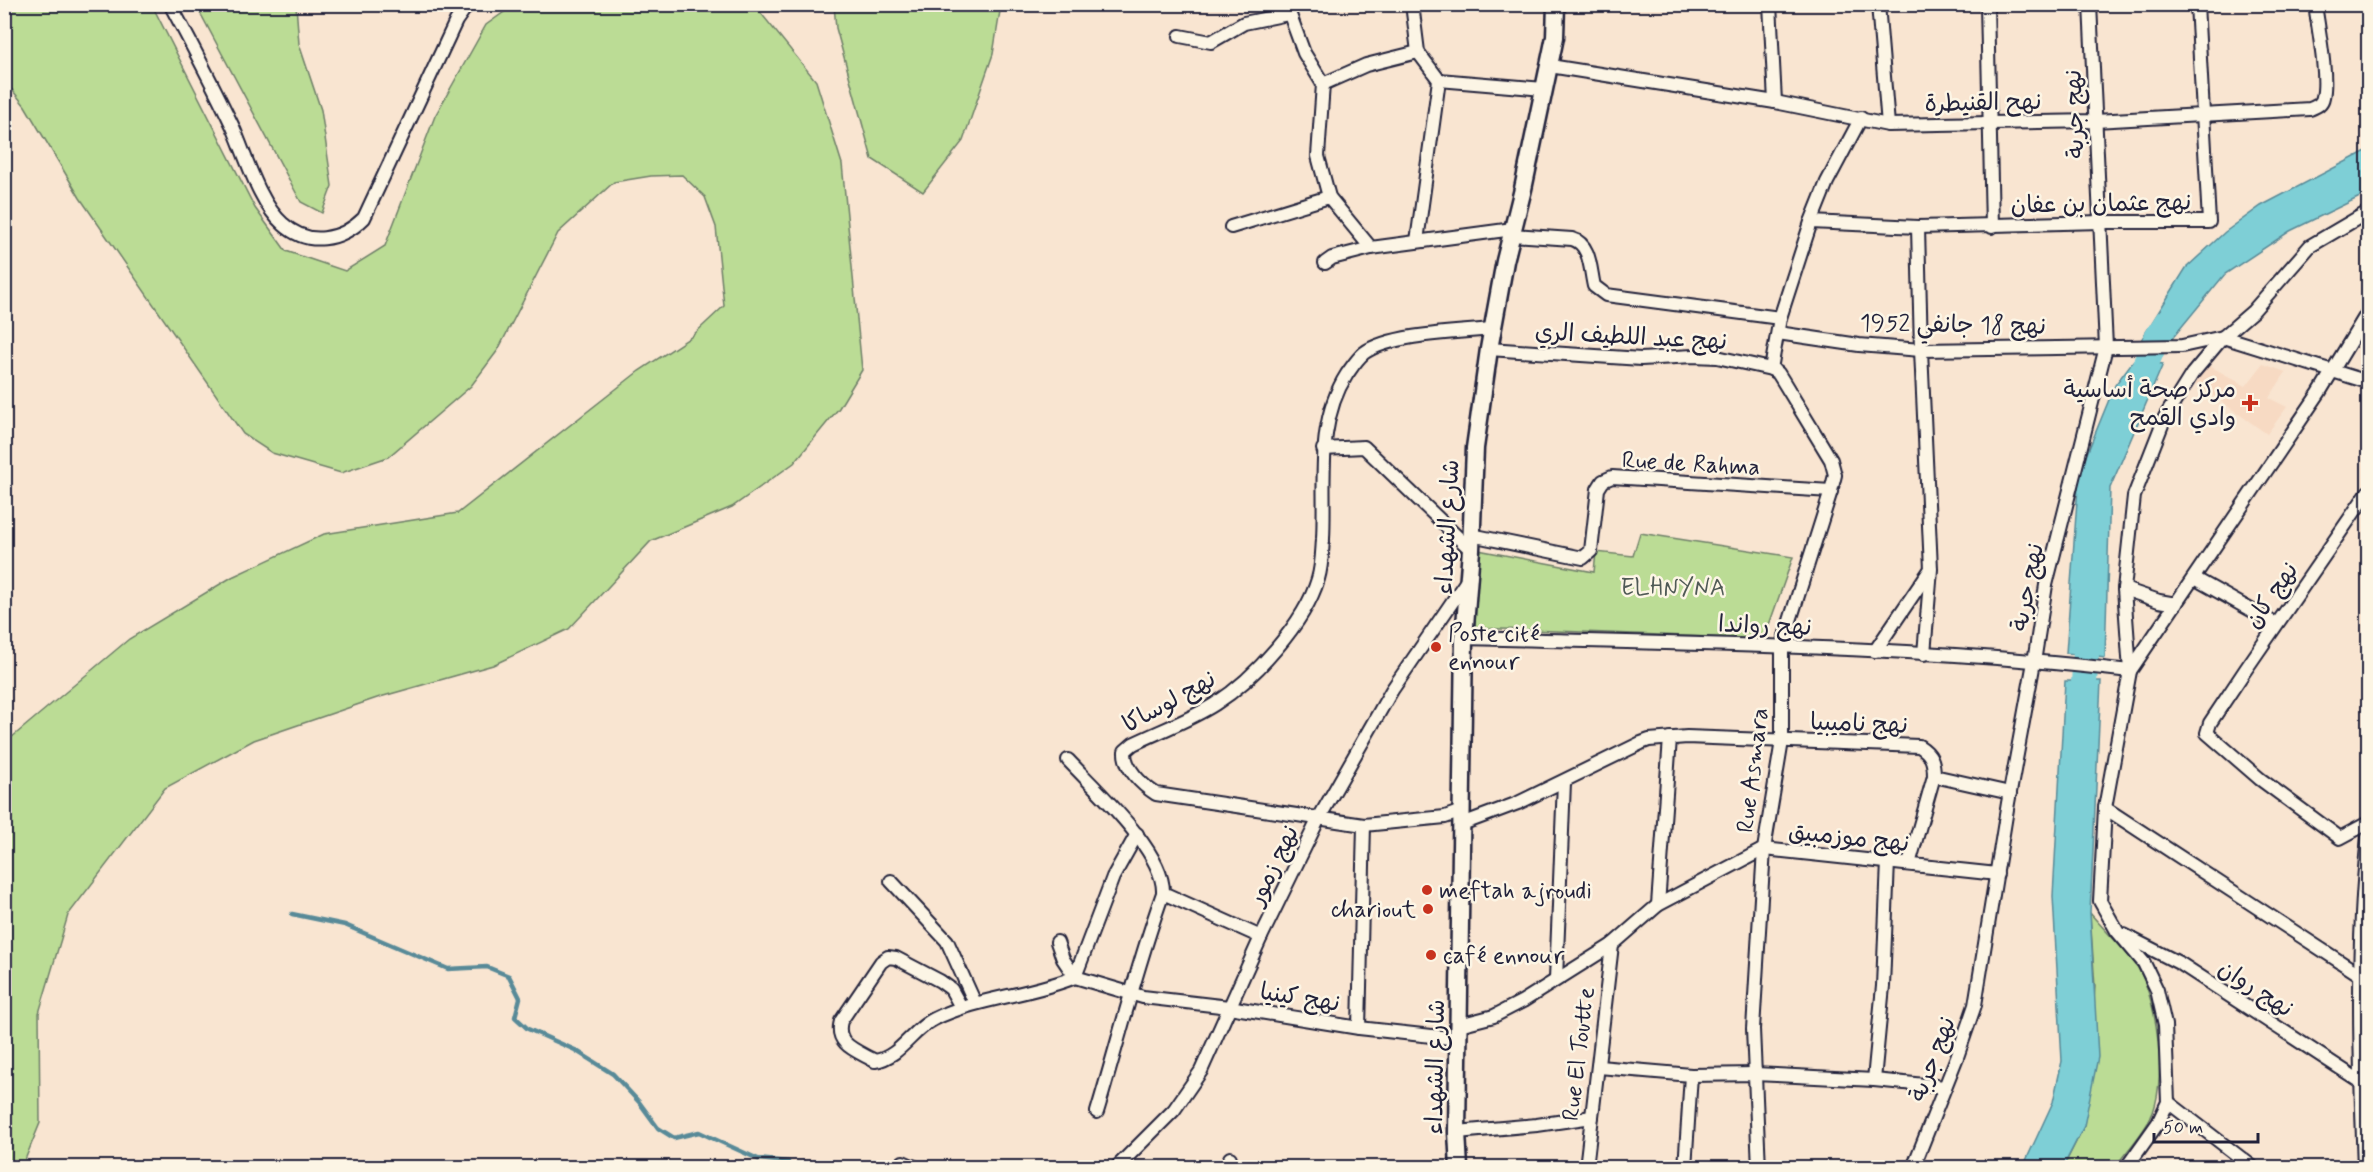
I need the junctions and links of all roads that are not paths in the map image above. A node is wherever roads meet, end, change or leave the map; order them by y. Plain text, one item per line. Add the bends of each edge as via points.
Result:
1 (170, 4) edge
2 (468, 4) edge
3 (1412, 4) edge
4 (1556, 4) edge
5 (1770, 4) edge
6 (1878, 4) edge
7 (1988, 4) edge
8 (2090, 4) edge
9 (2197, 4) edge
10 (2315, 4) edge
11 (1287, 9) edge
12 (1180, 36) dead end
13 (1418, 52) junction
14 (1550, 66) junction
15 (1439, 80) junction
16 (1323, 84) junction
17 (1544, 89) junction
18 (1775, 102) junction
19 (2204, 115) junction
20 (1861, 118) junction
21 (2095, 121) junction
22 (1989, 122) junction
23 (1888, 125) junction
24 (1329, 197) junction
25 (2368, 212) edge
26 (1811, 222) junction
27 (2101, 222) junction
28 (1231, 227) dead end
29 (1918, 227) junction
30 (1992, 227) junction
31 (1512, 232) junction
32 (1417, 241) junction
33 (1371, 248) junction
34 (1325, 263) dead end
35 (2368, 312) edge
36 (1780, 318) junction
37 (1493, 329) junction
38 (1778, 333) junction
39 (2223, 337) junction
40 (2106, 347) junction
41 (1489, 349) junction
42 (1921, 350) junction
43 (1771, 369) junction
44 (2333, 372) junction
45 (2368, 382) edge
46 (1323, 449) junction
47 (1831, 491) junction
48 (2368, 492) edge
49 (1471, 542) junction
50 (1931, 569) junction
51 (1468, 578) junction
52 (2194, 578) junction
53 (2124, 589) junction
54 (2176, 604) junction
55 (2276, 624) junction
56 (1464, 638) junction
57 (1782, 646) junction
58 (1875, 651) junction
59 (1924, 654) junction
60 (2034, 662) junction
61 (2130, 671) junction
62 (1670, 738) junction
63 (1782, 741) junction
64 (1068, 760) dead end
65 (1934, 776) junction
66 (1564, 782) junction
67 (2010, 793) junction
68 (2105, 808) junction
69 (1462, 817) junction
70 (1319, 818) junction
71 (2368, 823) edge
72 (1364, 825) junction
73 (1137, 834) junction
74 (2368, 837) edge
75 (1764, 849) junction
76 (1888, 861) junction
77 (1909, 864) junction
78 (1997, 873) junction
79 (891, 881) dead end
80 (1163, 892) junction
81 (1658, 905) junction
82 (2117, 931) junction
83 (1261, 937) junction
84 (1057, 942) dead end
85 (1612, 945) junction
86 (1075, 978) junction
87 (2364, 978) edge
88 (1556, 980) junction
89 (1131, 994) junction
90 (975, 1002) junction
91 (960, 1007) junction
92 (1229, 1007) junction
93 (1359, 1028) junction
94 (1459, 1032) junction
95 (1599, 1067) junction
96 (1755, 1074) junction
97 (1691, 1075) junction
98 (1874, 1080) junction
99 (2365, 1085) edge
100 (1945, 1087) junction
101 (2168, 1102) junction
102 (1097, 1112) dead end
103 (1592, 1117) junction
104 (1457, 1132) junction
105 (903, 1162) dead end
106 (917, 1167) edge
107 (1116, 1167) edge
108 (1459, 1167) edge
109 (1586, 1167) edge
110 (1685, 1167) edge
111 (1759, 1167) edge
112 (1912, 1167) edge
113 (2126, 1167) edge
114 (2254, 1167) edge
115 (2364, 1167) edge

1 - 2 street via 200,58 266,202 282,224 315,240 339,236 364,218 456,21
3 - 13 street
4 - 14 main road, شارع الشهداء
5 - 18 street
6 - 23 street
7 - 22 street
8 - 21 street, نهج جربة
9 - 19 street, نهج عثمان بن عفان
10 - 19 street, نهح القنيطرة via 2324,83 2319,106
11 - 12 street via 1244,23 1211,42
11 - 16 street via 1304,53
13 - 15 street
13 - 16 street via 1366,65
14 - 17 main road, شارع الشهداء
14 - 18 street, نهح القنيطرة
15 - 17 street
15 - 32 street
16 - 24 street via 1318,156
17 - 31 main road, شارع الشهداء
18 - 20 street, نهح القنيطرة
19 - 21 street, نهح القنيطرة
19 - 27 street, نهج عثمان بن عفان via 2209,222
20 - 23 street, نهح القنيطرة
20 - 26 street
21 - 22 street, نهح القنيطرة
21 - 27 street, نهج جربة
22 - 23 street, نهح القنيطرة
22 - 30 street
24 - 28 street
24 - 33 street
25 - 39 street via 2310,246 2253,311
26 - 29 street, نهج عثمان بن عفان
26 - 36 street
27 - 30 street, نهج عثمان بن عفان
27 - 40 street, نهج جربة
29 - 30 street, نهج عثمان بن عفان
29 - 42 street
31 - 32 street
31 - 36 street via 1581,242 1594,286 1606,296
31 - 37 main road, شارع الشهداء
32 - 33 street
33 - 34 street
35 - 44 street
36 - 38 street
37 - 41 main road, شارع الشهداء
37 - 46 street, نهج لوساكا via 1406,339 1363,354 1339,387
38 - 42 street, نهج 18 جانفي 1952
38 - 43 street
39 - 40 street, نهج 18 جانفي 1952 via 2182,346
39 - 44 street
39 - 53 street via 2192,374 2150,450 2134,496
40 - 42 street, نهج 18 جانفي 1952
40 - 60 street, نهج جربة via 2046,585
41 - 43 street, نهج عبد اللطيف الري via 1641,359 1711,357
41 - 49 main road, شارع الشهداء via 1476,436
42 - 50 street
43 - 47 street, Rue Asmara via 1784,381 1831,460 1835,475
44 - 45 street
44 - 52 street
46 - 49 street via 1364,447
46 - 70 street, نهج لوساكا via 1322,560 1304,613 1267,658 1228,694 1206,709 1133,744 1125,752 1130,768 1156,794
47 - 49 street, Rue de Rahma via 1612,477 1599,484 1591,551 1586,556
47 - 57 street, Rue Asmara
48 - 55 street, نهج كان
49 - 51 main road, شارع الشهداء
50 - 58 street
50 - 59 street
51 - 56 main road, شارع الشهداء
51 - 70 street, نهج زمور via 1392,690
52 - 54 street
52 - 55 street
53 - 54 street
53 - 61 street
54 - 61 street
55 - 71 street, نهج كان via 2206,733 2340,838
56 - 57 street, نهج رواندا
56 - 69 main road, شارع الشهداء
57 - 58 street, نهج رواندا
57 - 63 street, Rue Asmara
58 - 59 street, نهج رواندا
59 - 60 street, نهج رواندا
60 - 61 street, نهج رواندا
60 - 67 street, نهج جربة
61 - 68 street
62 - 63 street, نهج ناميبيا
62 - 66 street, نهج ناميبيا via 1641,743
62 - 81 street
63 - 65 street, نهج ناميبيا via 1919,746 1934,761
63 - 75 street, Rue Asmara
64 - 73 street
65 - 67 street
65 - 77 street
66 - 69 street, نهج ناميبيا via 1518,803
66 - 88 street
67 - 78 street, نهج جربة
68 - 82 street via 2100,901
68 - 87 street
69 - 72 street, نهج لوساكا
69 - 94 main road, شارع الشهداء
70 - 72 street, نهج لوساكا
70 - 83 street, نهج زمور
72 - 93 street, نهج كينيا
73 - 80 street via 1162,875
73 - 86 street via 1113,877
74 - 87 street
75 - 76 street, نهج موزمبيق
75 - 81 street, نهج موزمبيق
75 - 96 street, Rue Asmara via 1753,1029
76 - 77 street, نهج موزمبيق
76 - 98 street
77 - 78 street, نهج موزمبيق
78 - 100 street, نهج جربة via 1975,1005
79 - 90 street via 947,941
80 - 83 street
80 - 89 street
81 - 85 street, نهج موزمبيق
82 - 99 street, نهج روان via 2181,964
82 - 101 street via 2144,963 2157,990 2164,1025
83 - 92 street, نهج زمور
84 - 86 street
85 - 88 street, نهج موزمبيق
85 - 95 street, Rue El Toutte
86 - 89 street, نهج كينيا
86 - 90 street
87 - 99 street
88 - 94 street, نهج موزمبيق via 1524,1001
89 - 92 street, نهج كينيا
89 - 102 street
90 - 91 street
91 - 91 street via 916,1031 901,1048 882,1060 875,1061 842,1041 838,1031 841,1021 888,957 940,981 951,989
92 - 93 street, نهج كينيا
92 - 107 street, نهج زمور via 1201,1071 1187,1092 1153,1133
93 - 94 street
94 - 104 main road, شارع الشهداء
95 - 97 street
95 - 103 street, Rue El Toutte
96 - 97 street
96 - 98 street
96 - 111 street, Rue Asmara
97 - 110 street
98 - 100 street
99 - 115 street
100 - 112 street, نهج جربة
101 - 113 street
101 - 114 street
103 - 104 street
103 - 109 street, Rue El Toutte
104 - 108 main road, شارع الشهداء
105 - 106 street

